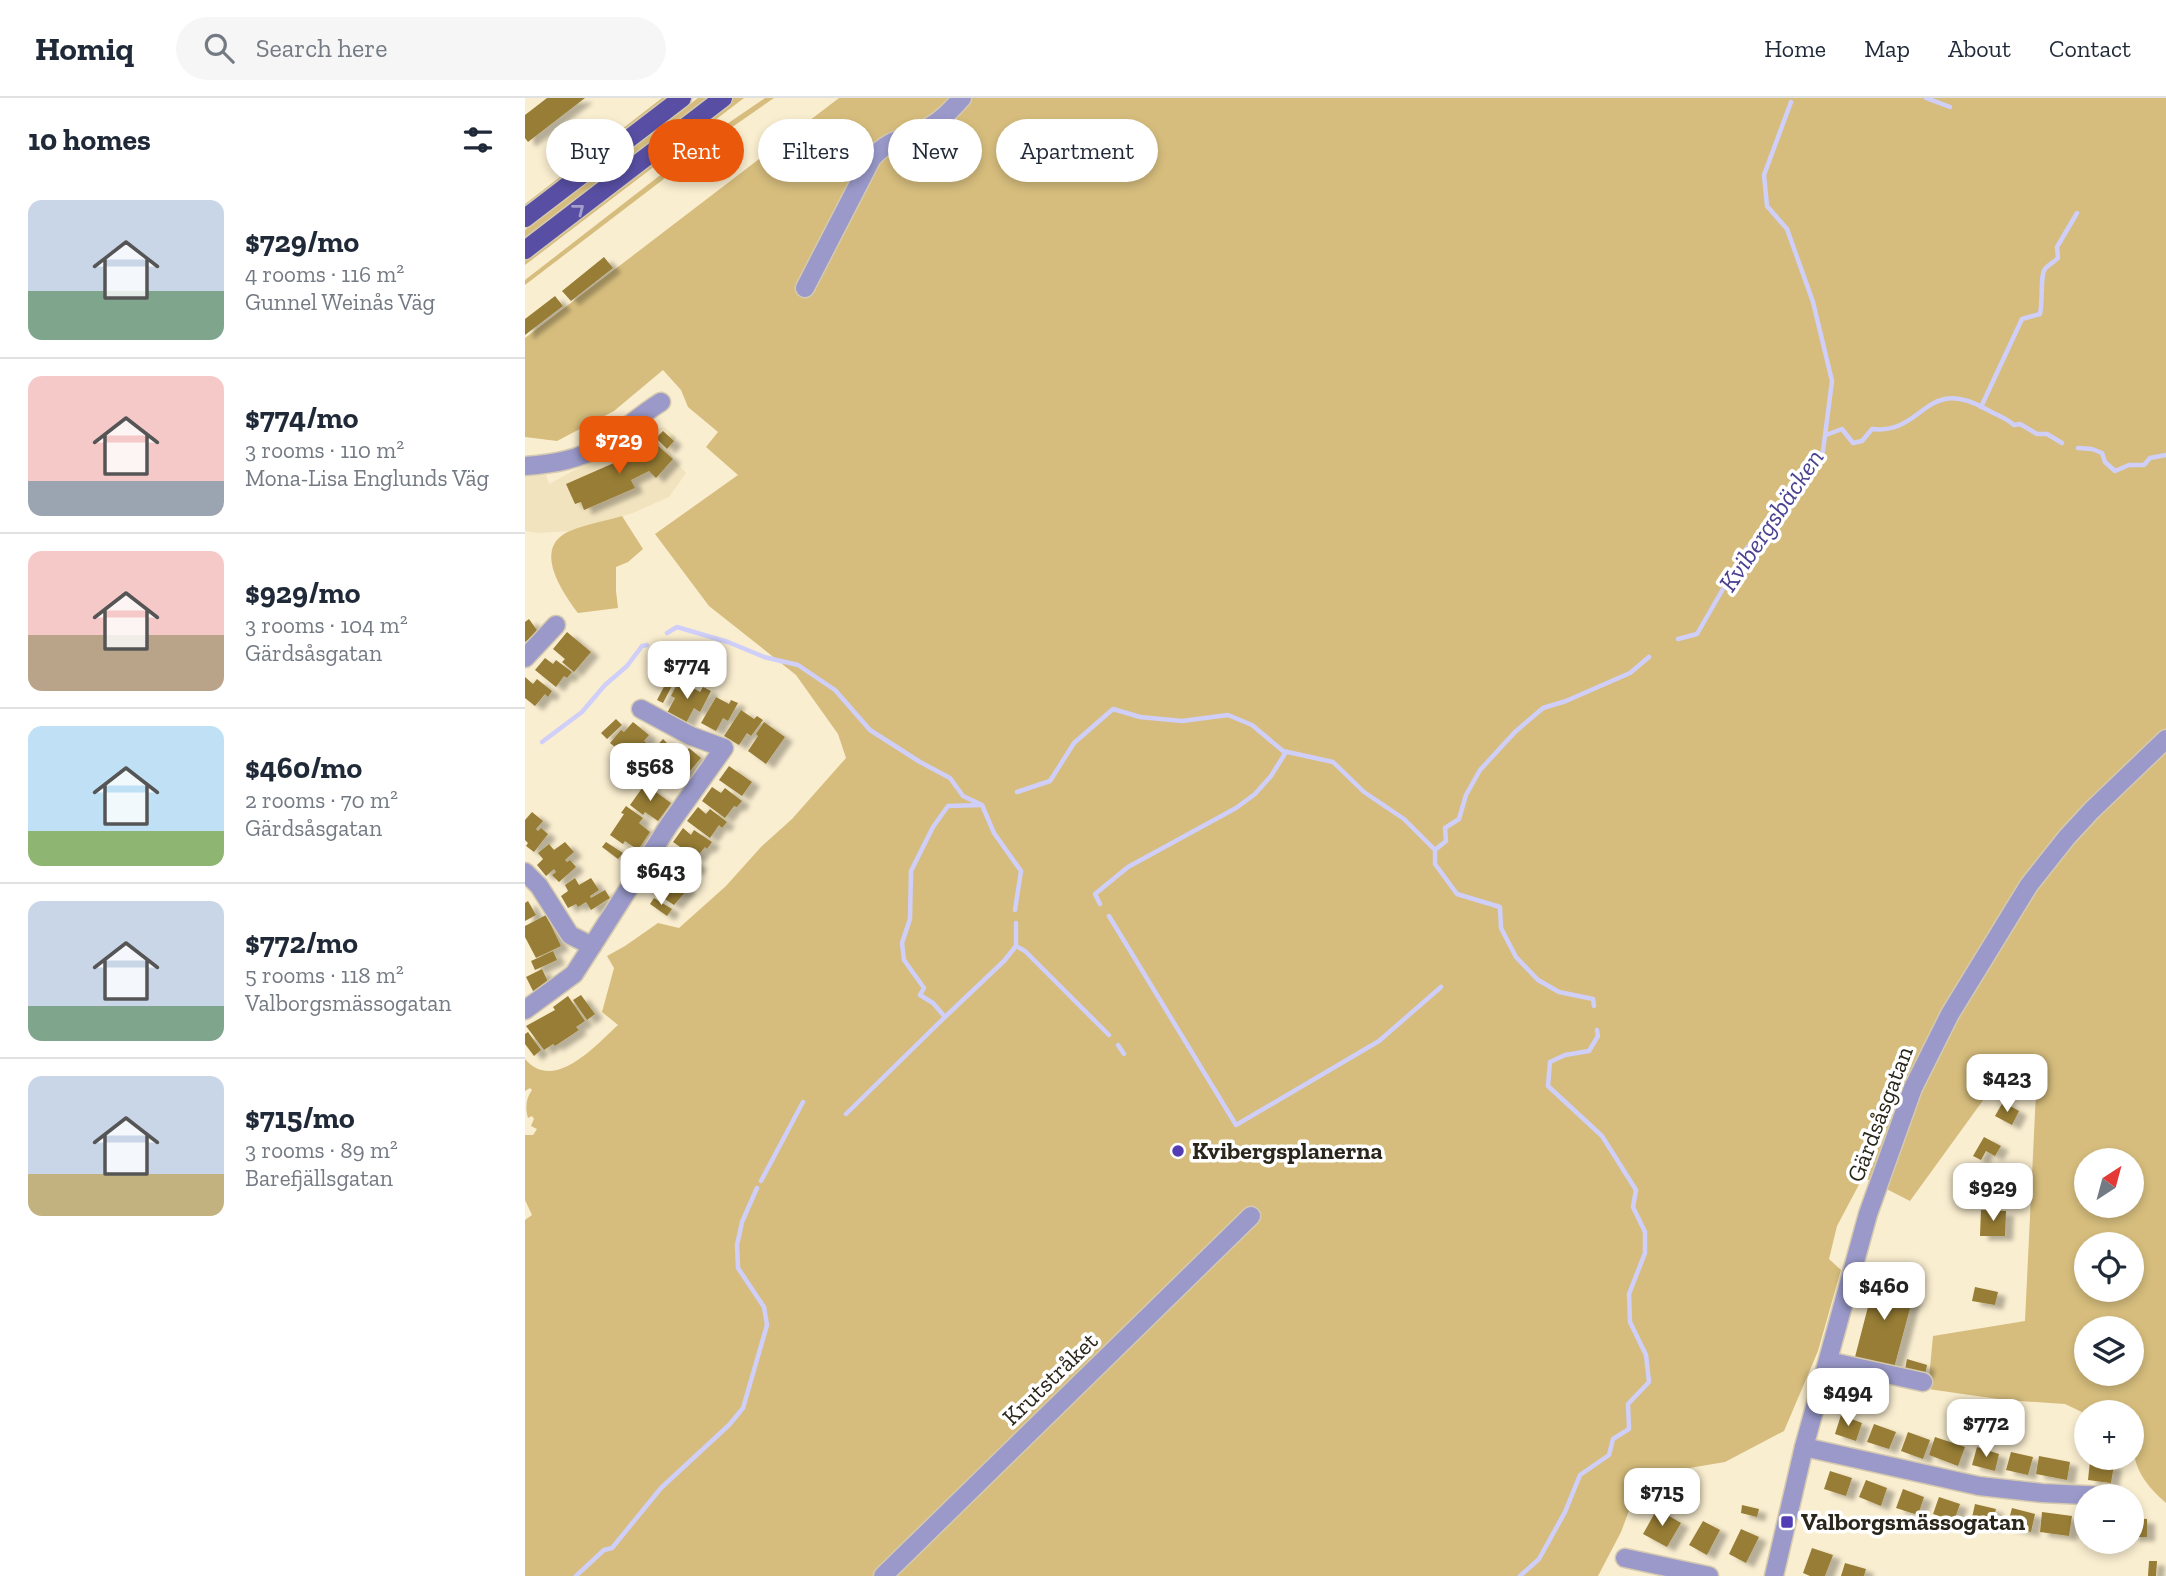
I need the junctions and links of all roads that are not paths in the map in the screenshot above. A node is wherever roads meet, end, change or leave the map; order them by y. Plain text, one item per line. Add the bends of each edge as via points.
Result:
1 (682, 98) edge
2 (723, 98) edge
3 (962, 98) edge
4 (525, 218) edge
5 (525, 250) edge
6 (805, 288) dead end
7 (661, 402) dead end
8 (525, 466) edge
9 (556, 625) dead end
10 (525, 658) edge
11 (641, 709) dead end
12 (2166, 739) edge
13 (525, 872) edge
14 (592, 946) junction
15 (525, 1010) edge
16 (1251, 1216) dead end
17 (1828, 1361) junction
18 (1923, 1382) dead end
19 (1804, 1447) junction
20 (2074, 1494) edge
21 (1625, 1558) dead end
22 (883, 1576) edge
23 (1709, 1576) edge
24 (1774, 1576) edge

1 - 4 main road
5 -> 2 main road
3 - 6 street via 930,127 882,146 872,158
7 - 8 street via 580,456
9 - 10 street
11 - 14 street via 724,748
12 - 17 street, Gärdsåsgatan via 2092,810 2029,885 1949,1014 1913,1088 1876,1191
13 - 14 street via 570,935
14 - 15 street via 574,974
16 - 22 street, Krutstråket
17 - 18 street
17 - 19 street, Gärdsåsgatan
19 - 20 street via 1979,1486
19 - 24 street, Gärdsåsgatan
21 - 23 street

